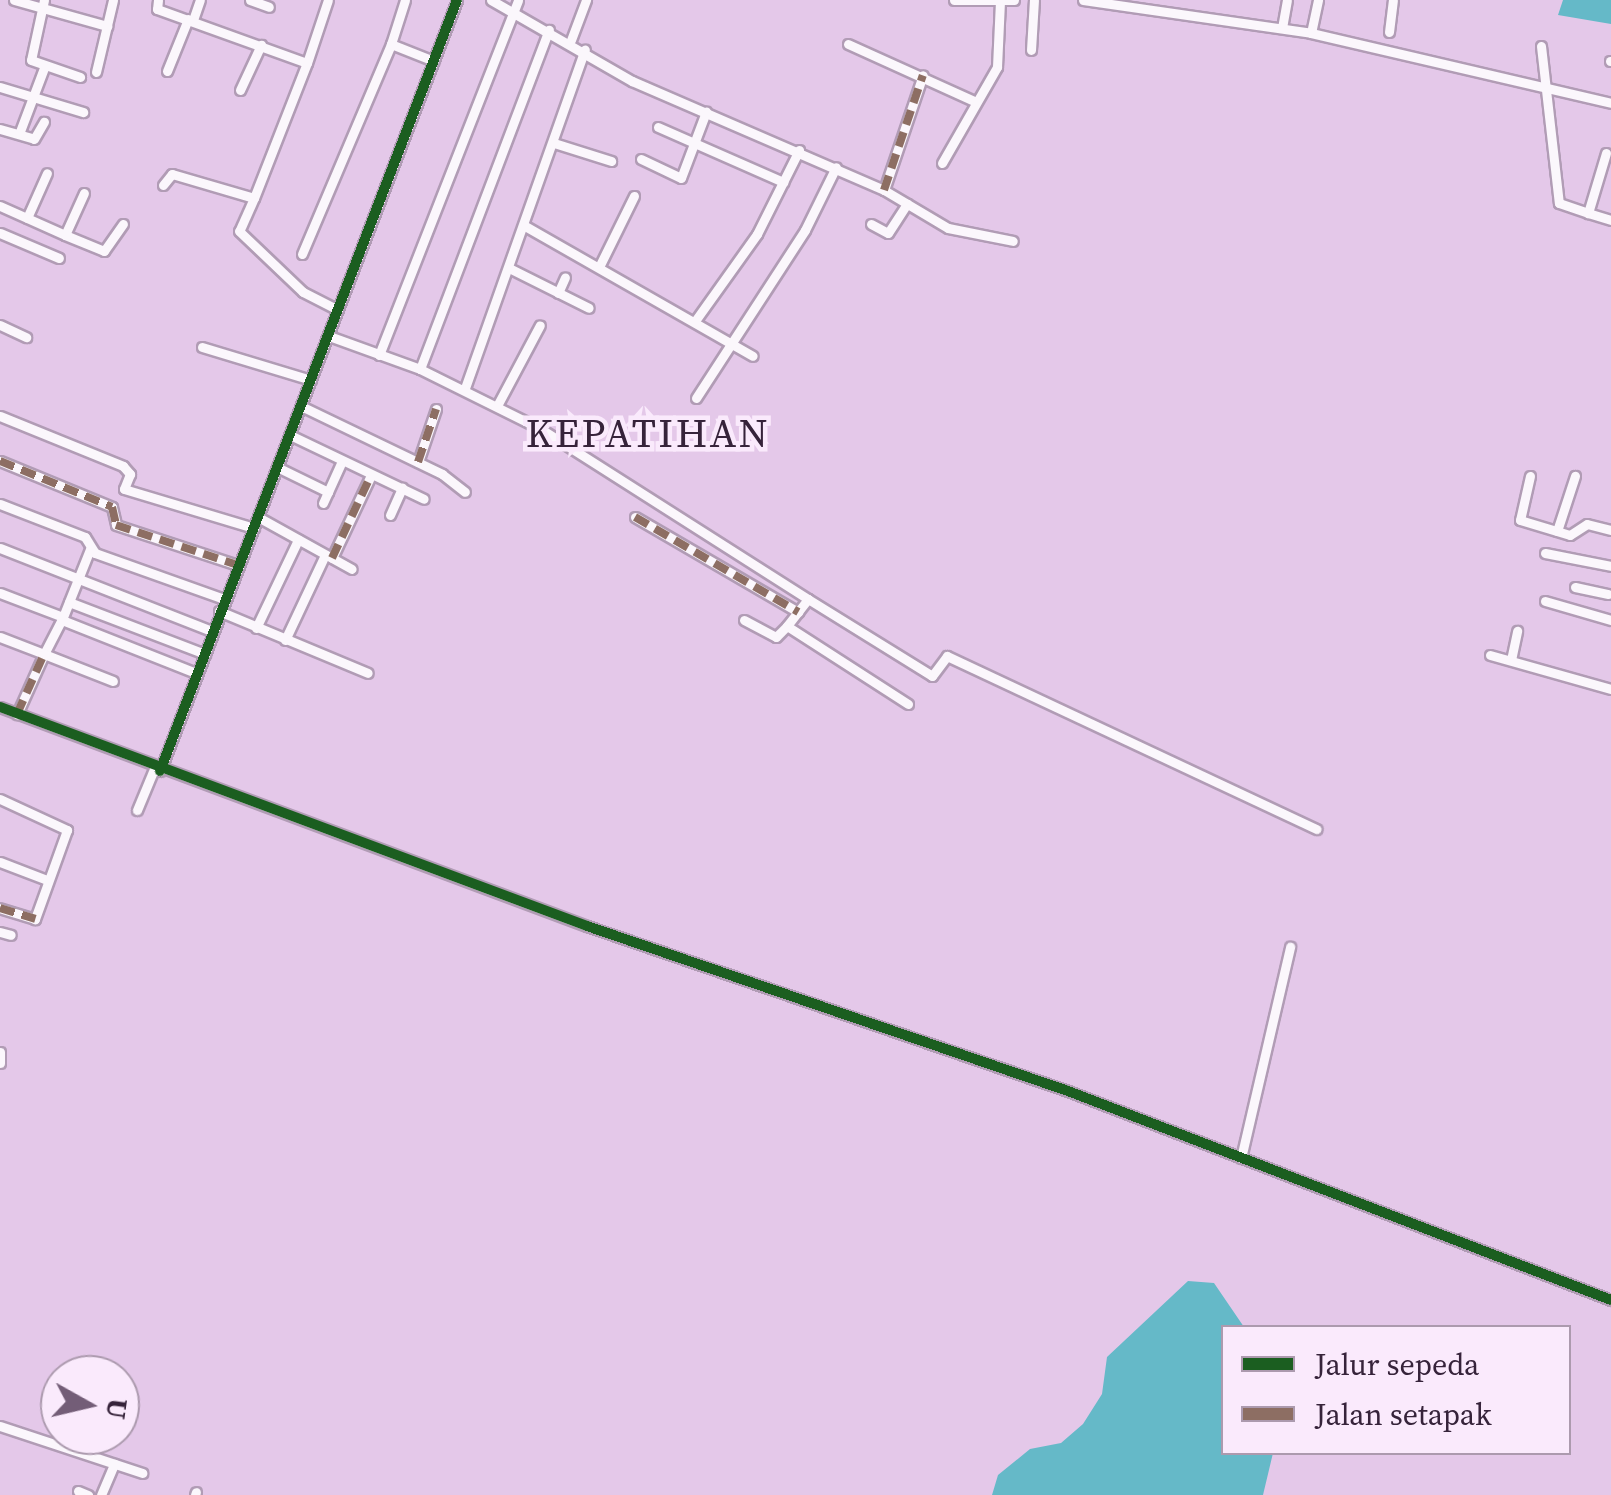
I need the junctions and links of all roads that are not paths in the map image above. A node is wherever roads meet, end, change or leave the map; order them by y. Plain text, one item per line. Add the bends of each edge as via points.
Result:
1 (14, 0) edge
2 (113, 0) edge
3 (158, 0) edge
4 (200, 0) edge
5 (250, 0) edge
6 (328, 0) edge
7 (405, 0) edge
8 (457, 0) edge
9 (491, 0) edge
10 (518, 0) edge
11 (586, 0) edge
12 (954, 0) edge
13 (1014, 0) edge
14 (1034, 0) edge
15 (1084, 0) edge
16 (1288, 0) edge
17 (1318, 0) edge
18 (1393, 0) edge
19 (1000, 2) edge
20 (43, 4) edge
21 (269, 6) dead end
22 (513, 12) junction
23 (190, 19) junction
24 (107, 26) junction
25 (1282, 28) junction
26 (549, 30) junction
27 (1389, 32) dead end
28 (1312, 33) junction
29 (571, 40) junction
30 (391, 44) junction
31 (848, 44) dead end
32 (260, 45) junction
33 (1541, 46) dead end
34 (585, 50) junction
35 (1031, 50) dead end
36 (434, 61) junction
37 (307, 62) junction
38 (44, 68) junction
39 (167, 71) dead end
40 (96, 72) dead end
41 (922, 75) junction
42 (80, 76) dead end
43 (1543, 86) junction
44 (0, 87) edge
45 (240, 90) dead end
46 (33, 97) junction
47 (974, 101) junction
48 (1611, 102) edge
49 (83, 112) dead end
50 (706, 112) junction
51 (44, 122) dead end
52 (658, 127) dead end
53 (0, 129) edge
54 (19, 134) junction
55 (554, 143) junction
56 (697, 144) junction
57 (799, 150) junction
58 (1606, 153) dead end
59 (641, 160) dead end
60 (612, 162) dead end
61 (942, 163) dead end
62 (836, 168) junction
63 (47, 173) dead end
64 (783, 182) junction
65 (163, 185) dead end
66 (884, 190) junction
67 (84, 194) dead end
68 (634, 196) dead end
69 (254, 198) junction
70 (907, 204) junction
71 (0, 206) edge
72 (1588, 213) junction
73 (27, 218) junction
74 (1611, 220) edge
75 (122, 224) dead end
76 (870, 224) dead end
77 (525, 226) junction
78 (0, 233) edge
79 (65, 235) junction
80 (1014, 241) dead end
81 (302, 254) dead end
82 (58, 258) dead end
83 (600, 265) junction
84 (509, 268) junction
85 (565, 277) dead end
86 (558, 293) junction
87 (589, 308) dead end
88 (338, 310) junction
89 (696, 321) junction
90 (540, 324) dead end
91 (0, 326) edge
92 (26, 336) dead end
93 (328, 336) junction
94 (727, 342) junction
95 (202, 347) dead end
96 (378, 355) junction
97 (754, 356) dead end
98 (420, 369) junction
99 (311, 380) junction
100 (465, 388) junction
101 (696, 398) dead end
102 (498, 404) junction
103 (301, 406) junction
104 (436, 409) dead end
105 (0, 416) edge
106 (290, 435) junction
107 (0, 461) edge
108 (342, 461) junction
109 (418, 462) junction
110 (277, 467) junction
111 (371, 474) junction
112 (1530, 476) dead end
113 (1575, 476) dead end
114 (402, 488) junction
115 (124, 490) junction
116 (328, 492) junction
117 (465, 492) dead end
118 (424, 499) dead end
119 (323, 503) dead end
120 (0, 504) edge
121 (112, 507) junction
122 (390, 514) dead end
123 (634, 517) dead end
124 (682, 522) junction
125 (256, 523) junction
126 (1611, 530) edge
127 (1557, 531) junction
128 (672, 537) junction
129 (298, 540) junction
130 (0, 548) edge
131 (90, 549) junction
132 (1545, 553) dead end
133 (329, 556) junction
134 (238, 566) junction
135 (1611, 566) edge
136 (352, 569) dead end
137 (78, 581) junction
138 (1611, 583) edge
139 (1575, 587) dead end
140 (0, 593) edge
141 (1610, 595) edge
142 (224, 599) junction
143 (808, 599) junction
144 (1545, 601) dead end
145 (70, 602) junction
146 (219, 611) junction
147 (798, 612) junction
148 (63, 618) junction
149 (744, 620) dead end
150 (1611, 620) edge
151 (787, 626) junction
152 (256, 628) junction
153 (212, 631) junction
154 (1517, 631) dead end
155 (0, 637) edge
156 (285, 640) junction
157 (44, 654) junction
158 (205, 654) junction
159 (1490, 656) dead end
160 (1512, 660) junction
161 (196, 673) junction
162 (368, 673) dead end
163 (114, 681) dead end
164 (1611, 689) edge
165 (908, 704) dead end
166 (0, 708) edge
167 (17, 714) junction
168 (157, 770) junction
169 (0, 799) edge
170 (137, 810) dead end
171 (1317, 829) dead end
172 (0, 862) edge
173 (47, 880) junction
174 (0, 908) edge
175 (1290, 948) dead end
176 (0, 1052) edge
177 (0, 1063) edge
178 (1241, 1158) junction
179 (1611, 1300) edge
180 (0, 1426) edge
181 (114, 1464) junction
182 (142, 1473) dead end
183 (102, 1495) edge

1 - 20 street
2 - 24 street
3 - 23 street via 157,8
4 - 23 street
5 - 21 street
6 - 37 street
7 - 30 street
8 - 36 street
9 - 22 street
10 - 22 street
11 - 29 street
12 - 19 street
13 - 19 street
14 - 35 street
15 - 25 street
16 - 25 street
17 - 28 street
18 - 27 street
19 - 47 street via 997,67
20 - 24 street
20 - 38 street via 30,58
22 - 26 street
22 - 96 street
23 - 32 street
23 - 39 street
24 - 40 street
25 - 28 street
26 - 29 street
26 - 98 street
28 - 43 street
29 - 34 street
30 - 36 street
30 - 81 street
31 - 41 street
32 - 37 street
32 - 45 street
33 - 43 street
34 - 50 street via 632,81
34 - 55 street
36 - 88 street
37 - 69 street
38 - 42 street
38 - 46 street
41 - 47 street
41 - 66 street
43 - 48 street
43 - 72 street via 1559,203
44 - 46 street
46 - 49 street
46 - 54 street
47 - 61 street
50 - 56 street
50 - 57 street
51 - 54 street via 38,138
52 - 56 street
53 - 54 street
55 - 60 street
55 - 77 street
56 - 59 street via 678,180
56 - 64 street
57 - 62 street
57 - 64 street
58 - 72 street
62 - 66 street
62 - 94 street via 795,246
63 - 73 street
64 - 89 street
65 - 69 street via 172,174
66 - 70 street
67 - 79 street
68 - 83 street
69 - 88 street via 239,231 304,292
70 - 76 street via 888,232
70 - 80 street via 958,231
71 - 73 street
72 - 74 street
73 - 79 street
75 - 79 street via 104,251
77 - 83 street
77 - 84 street
78 - 82 street
83 - 89 street
84 - 86 street
84 - 100 street
85 - 86 street
86 - 87 street
88 - 93 street
89 - 94 street
90 - 102 street
91 - 92 street
93 - 96 street
93 - 99 street
94 - 97 street
94 - 101 street
95 - 99 street
96 - 98 street
98 - 100 street
99 - 103 street
100 - 102 street
102 - 124 street
103 - 106 street
103 - 109 street
104 - 109 street
105 - 115 street via 123,466 130,474
106 - 108 street
106 - 110 street
107 - 121 street
108 - 111 street
108 - 116 street
109 - 117 street
110 - 116 street
110 - 125 street
111 - 114 street
111 - 133 street
112 - 127 street via 1519,520
113 - 127 street
114 - 118 street
114 - 122 street
115 - 121 street
115 - 125 street
116 - 119 street
120 - 131 street via 85,538
121 - 134 street via 116,525
123 - 128 street
124 - 128 street
124 - 143 street
125 - 129 street
125 - 134 street
126 - 127 street via 1586,524 1575,535
128 - 147 street
129 - 133 street
129 - 152 street
130 - 137 street
131 - 137 street
131 - 142 street
132 - 135 street
133 - 136 street
133 - 156 street
134 - 142 street
137 - 145 street
137 - 153 street
138 - 141 street
139 - 141 street
140 - 148 street
142 - 146 street
143 - 147 street
143 - 171 street via 932,676 947,656
144 - 150 street
145 - 148 street
145 - 158 street
146 - 152 street
146 - 153 street
147 - 151 street
148 - 157 street
148 - 161 street
149 - 151 street via 776,637
151 - 165 street
152 - 156 street
153 - 158 street
154 - 160 street
155 - 157 street
156 - 162 street
157 - 163 street
157 - 167 street
158 - 161 street
159 - 160 street
160 - 164 street
161 - 168 street
166 - 167 street
167 - 168 street
168 - 170 street
168 - 178 street
169 - 173 street via 66,826
172 - 173 street
173 - 174 street via 36,918
175 - 178 street
176 - 177 street
178 - 179 street
180 - 181 street
181 - 182 street
181 - 183 street

